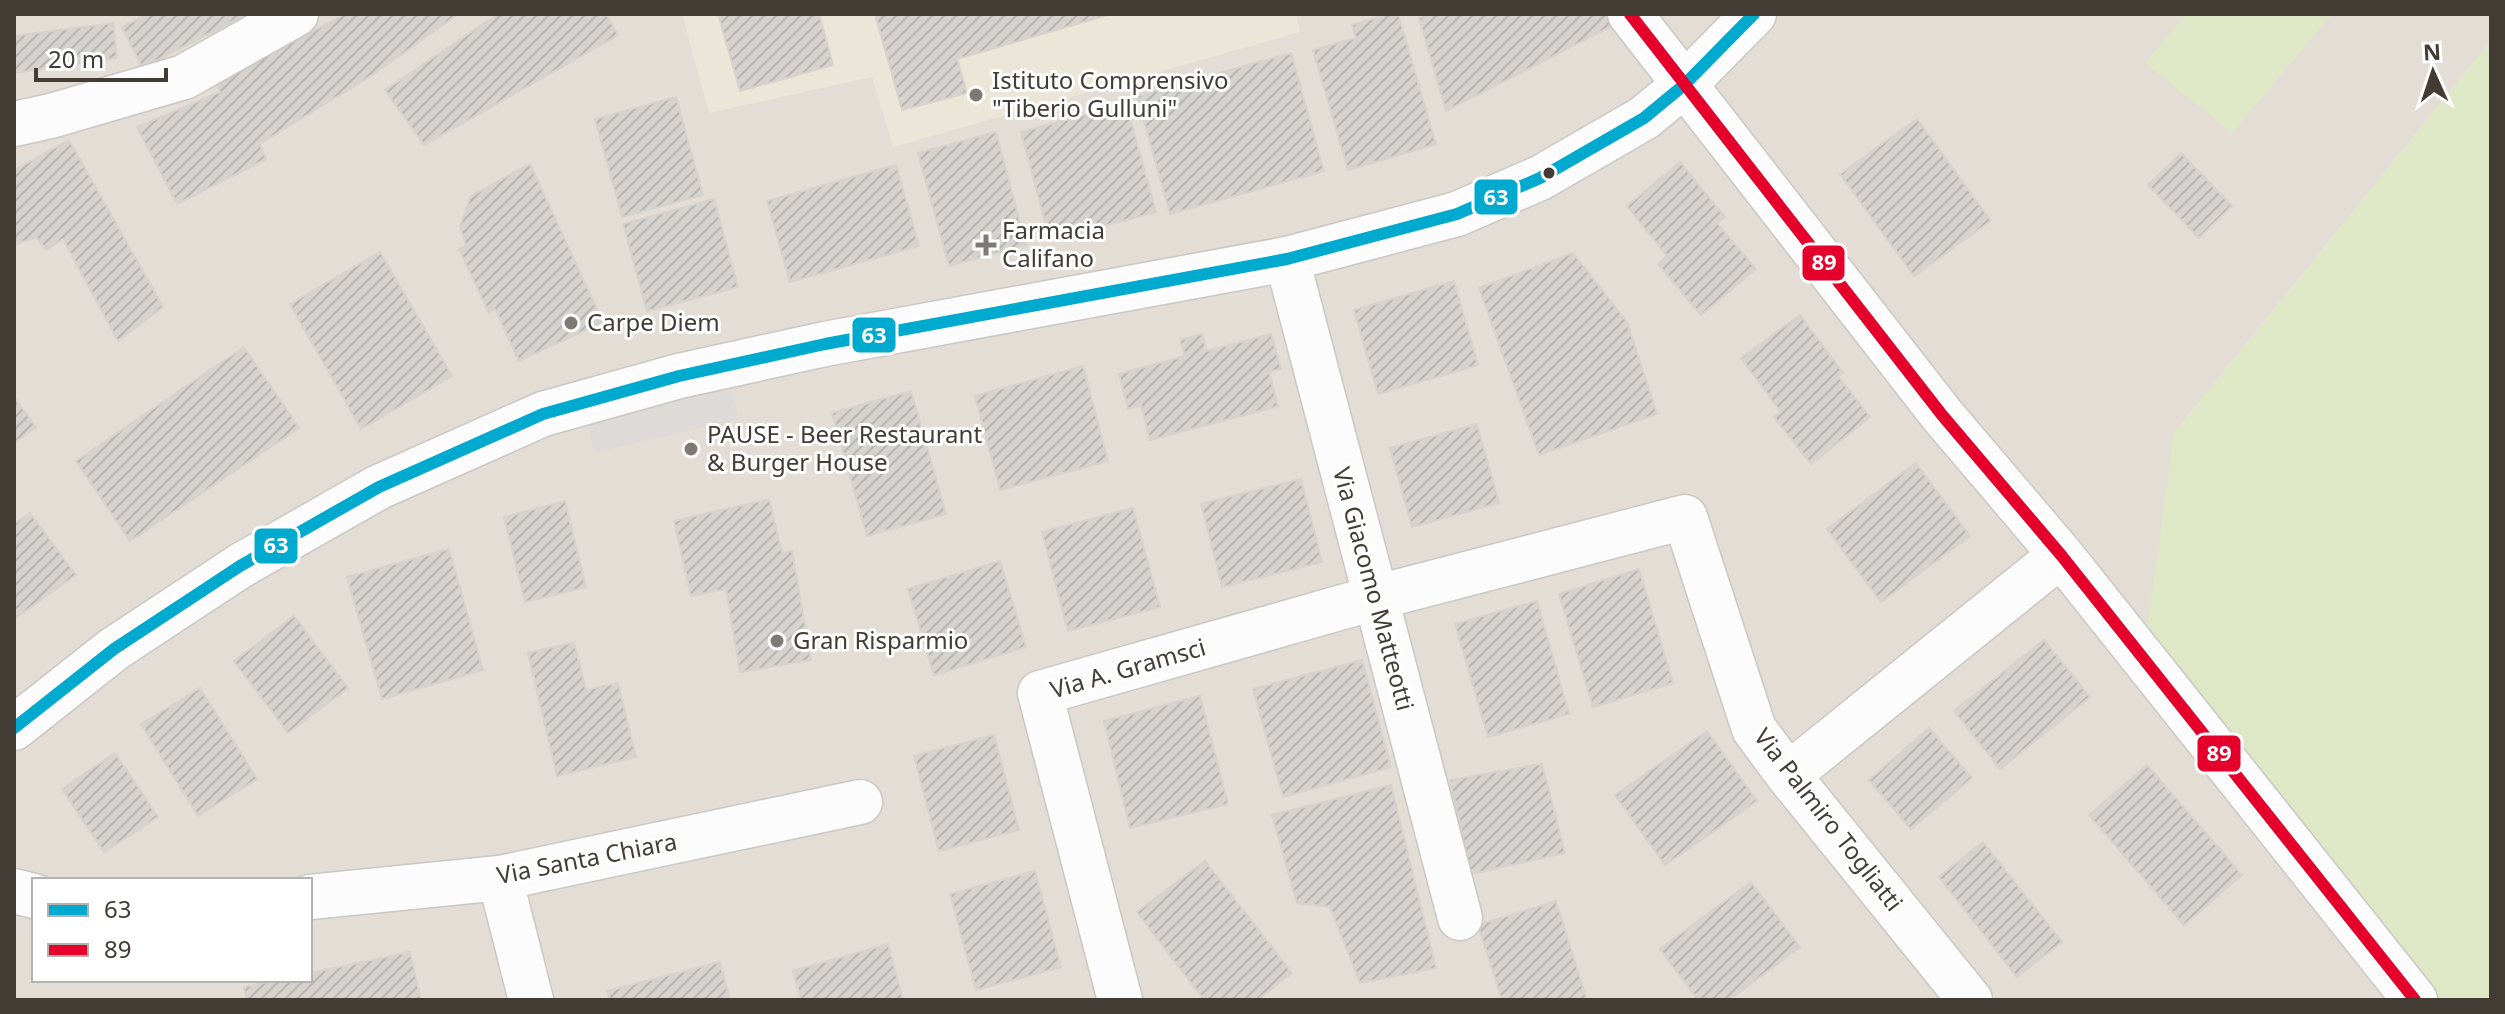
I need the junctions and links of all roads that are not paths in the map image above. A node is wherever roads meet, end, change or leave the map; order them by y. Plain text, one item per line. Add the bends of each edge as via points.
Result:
1 (296, 14) edge
2 (1630, 14) edge
3 (1754, 14) edge
4 (1684, 85) junction
5 (14, 124) edge
6 (1287, 259) junction
7 (2061, 555) junction
8 (1374, 598) junction
9 (14, 728) edge
10 (1788, 775) junction
11 (860, 802) dead end
12 (500, 878) junction
13 (312, 897) edge
14 (1460, 918) dead end
15 (1120, 998) edge
16 (531, 1000) edge
17 (1970, 1000) edge
18 (2415, 1000) edge

1 - 5 street via 184,77
2 - 4 street
3 - 4 street
4 - 6 street via 1644,118 1553,170 1457,214
4 - 7 street via 1942,415
6 - 8 street, Via Giacomo Matteotti
6 - 9 street via 825,344 679,376 543,414 379,487 240,566 114,649
7 - 10 street
7 - 18 street
8 - 10 street, Via Palmiro Togliatti via 1685,517 1754,729
8 - 14 street, Via Giacomo Matteotti
8 - 15 street, Via A. Gramsci via 1040,693
10 - 17 street, Via Palmiro Togliatti
11 - 12 street, Via Santa Chiara
12 - 13 street, Via Santa Chiara
12 - 16 street

